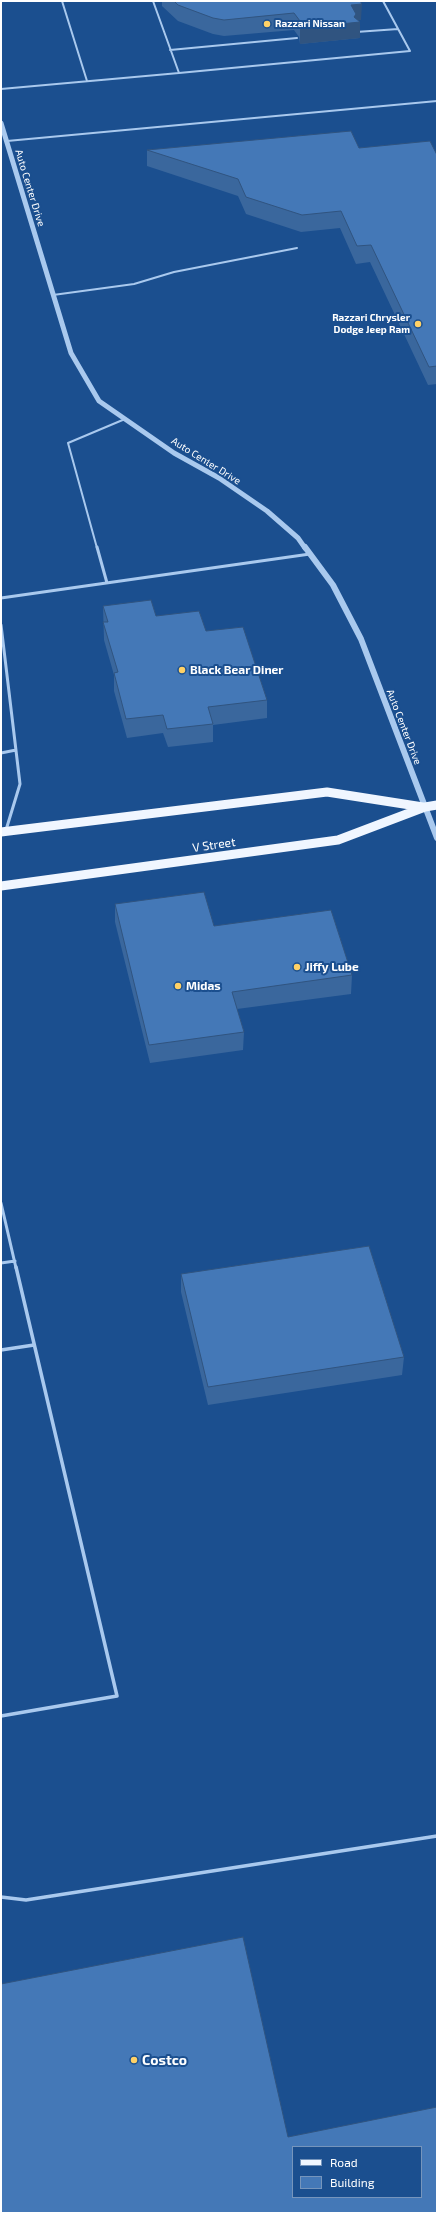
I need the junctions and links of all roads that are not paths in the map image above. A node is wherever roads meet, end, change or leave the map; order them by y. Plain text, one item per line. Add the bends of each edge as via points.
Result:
1 (62, 1) edge
2 (153, 1) edge
3 (383, 1) edge
4 (398, 29) junction
5 (356, 32) edge
6 (297, 38) edge
7 (170, 50) junction
8 (179, 73) junction
9 (87, 81) junction
10 (1, 89) edge
11 (437, 101) edge
12 (1, 123) edge
13 (7, 142) junction
14 (296, 248) dead end
15 (53, 295) junction
16 (125, 419) junction
17 (310, 554) junction
18 (107, 583) junction
19 (1, 598) edge
20 (1, 625) edge
21 (16, 750) junction
22 (1, 753) edge
23 (437, 805) edge
24 (425, 807) junction
25 (3, 832) edge
26 (437, 838) edge
27 (1, 886) edge
28 (1, 1203) edge
29 (15, 1261) junction
30 (1, 1263) edge
31 (34, 1345) junction
32 (1, 1350) edge
33 (1, 1716) edge
34 (437, 1836) edge
35 (1, 1897) edge

1 - 9 lane
2 - 7 lane
3 - 4 lane
4 - 5 lane
4 - 8 lane via 410,51
6 - 7 lane
7 - 8 lane
8 - 9 lane
9 - 10 lane
11 - 13 lane
12 - 13 street, Auto Center Drive
13 - 15 street, Auto Center Drive
14 - 15 lane via 174,272 134,284
15 - 16 street, Auto Center Drive via 71,354 99,401
16 - 17 street, Auto Center Drive via 267,511 298,538
16 - 18 lane via 68,443
17 - 18 lane
17 - 24 street, Auto Center Drive via 333,586 361,639
18 - 19 lane
20 - 21 lane
21 - 22 lane
21 - 25 lane via 20,784
23 - 24 main road, V Street
24 - 25 main road, V Street via 328,792
24 - 26 street, Auto Center Drive
24 - 27 main road, V Street via 338,840
28 - 29 lane
29 - 30 lane
29 - 31 lane
31 - 32 lane
31 - 33 lane via 117,1696
34 - 35 lane via 26,1900

